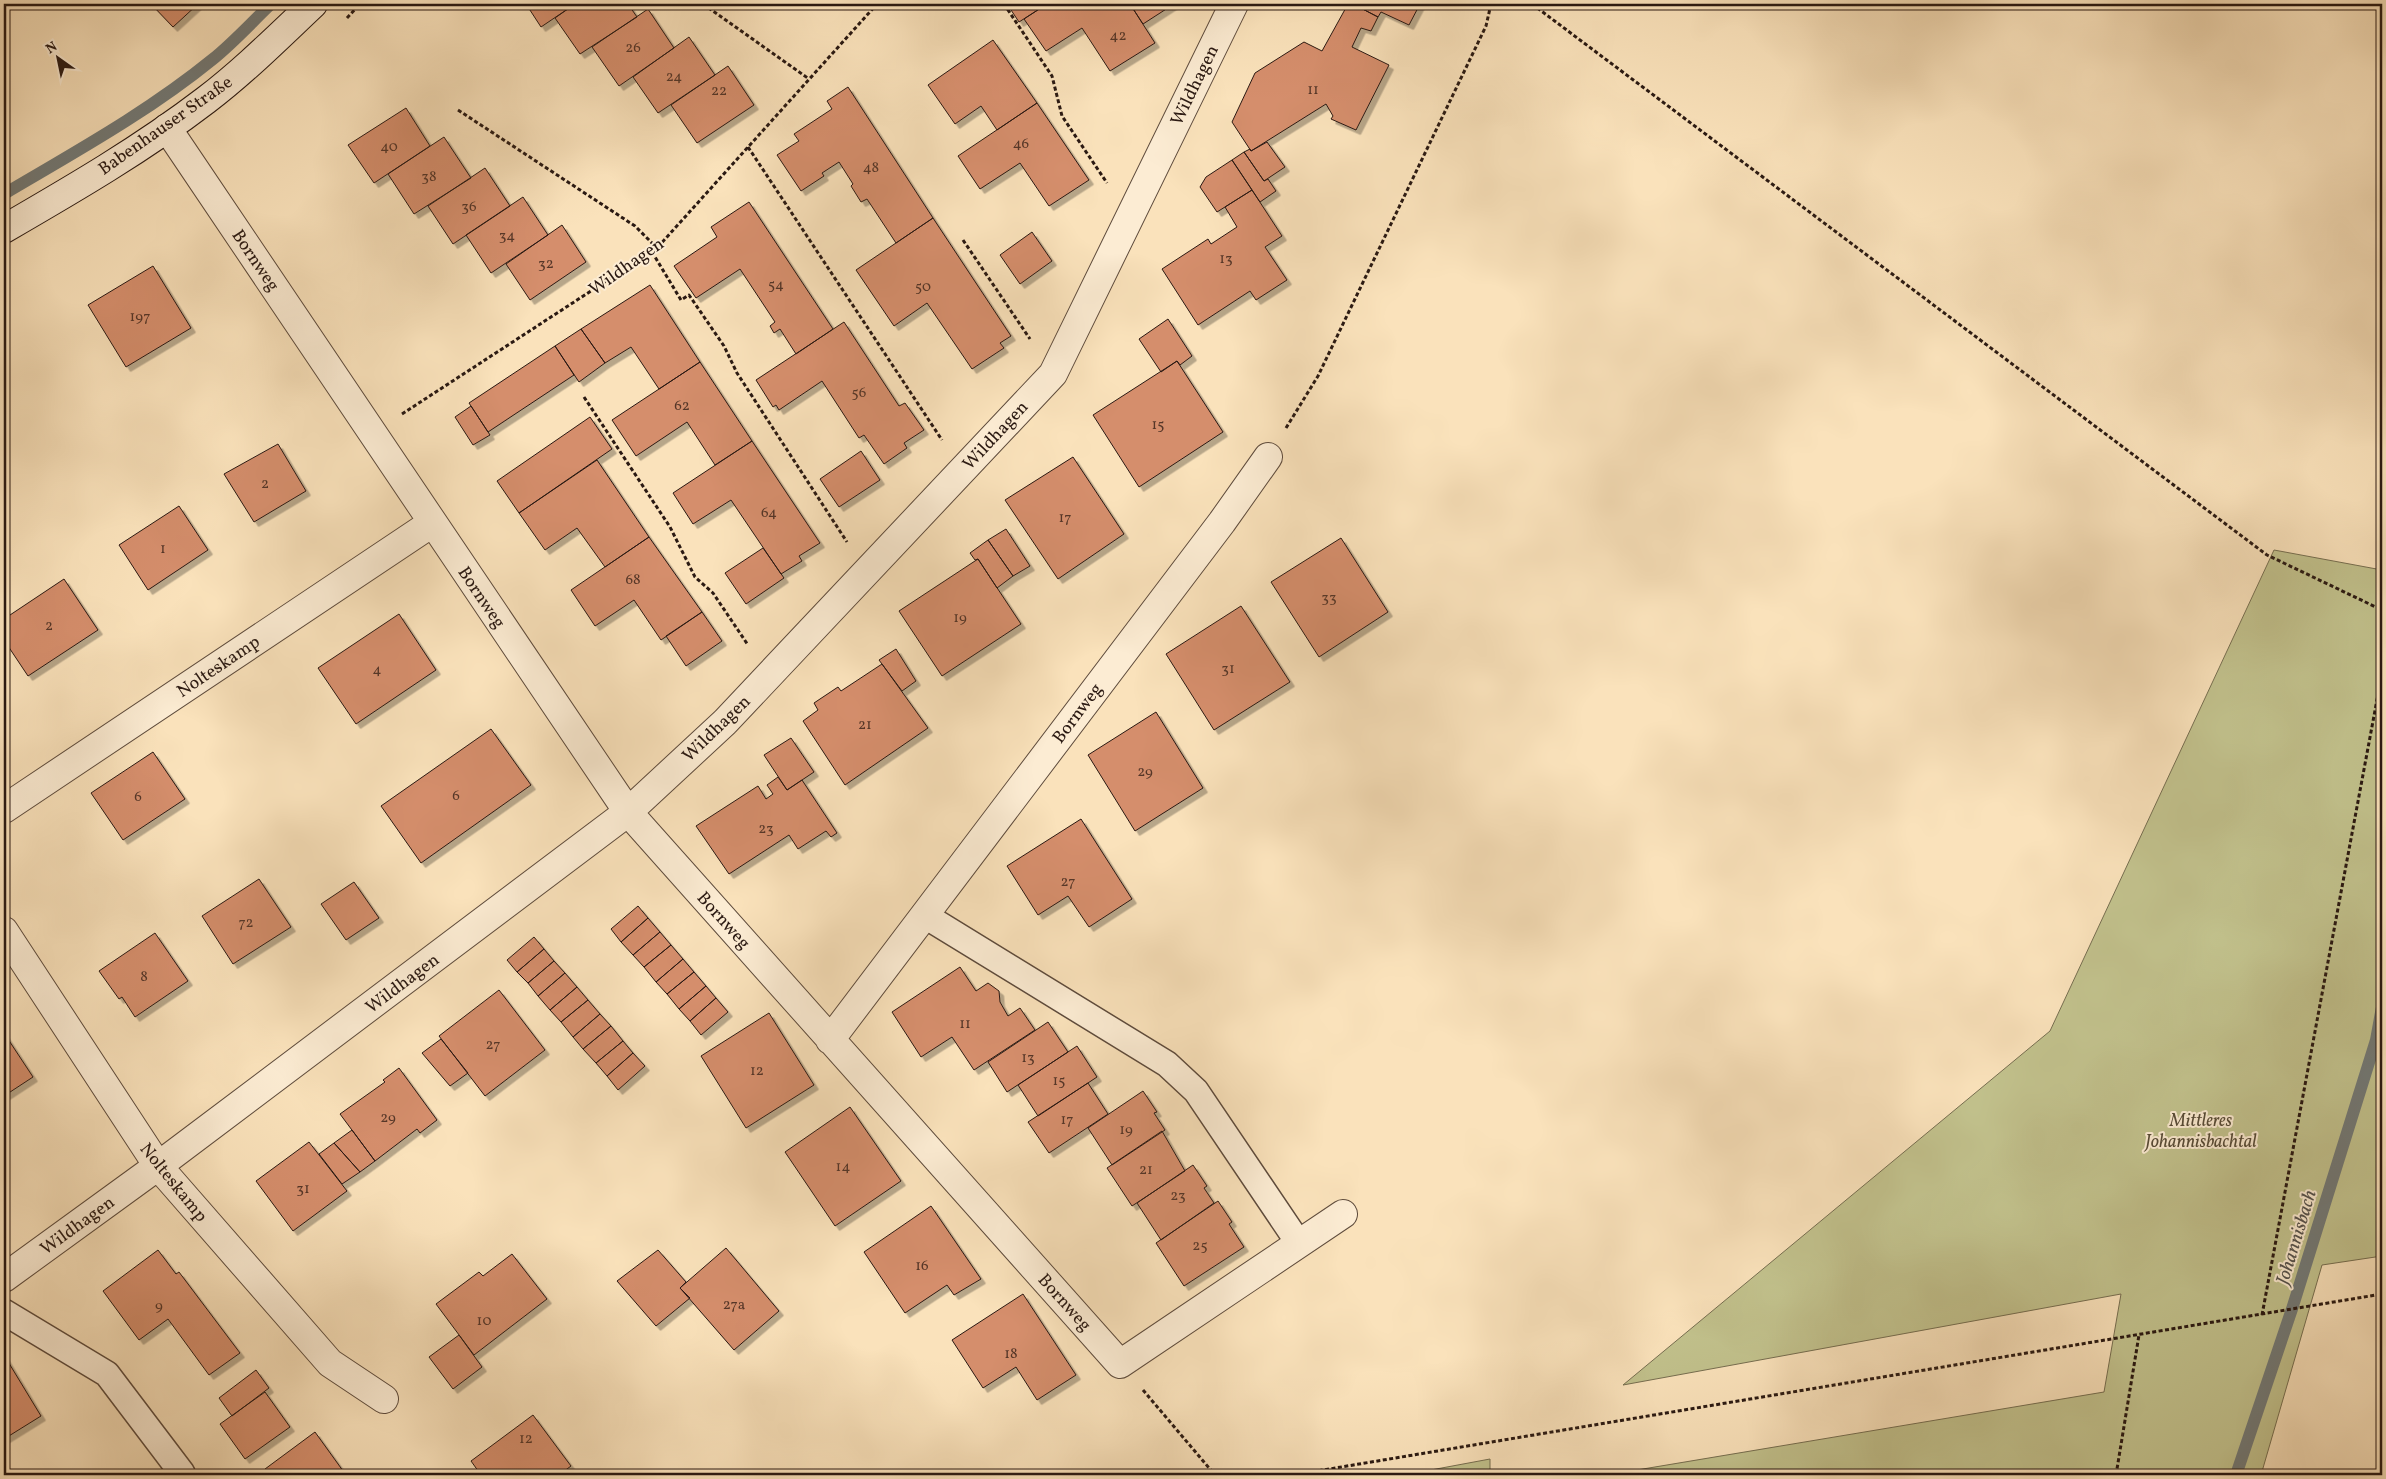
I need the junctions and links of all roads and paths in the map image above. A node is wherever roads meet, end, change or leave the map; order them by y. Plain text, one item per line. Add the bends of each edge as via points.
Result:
1 (313, 4) edge
2 (703, 4) edge
3 (877, 4) edge
4 (1004, 4) edge
5 (1234, 4) edge
6 (1491, 4) edge
7 (1532, 4) edge
8 (809, 79) junction
9 (458, 110) dead end
10 (168, 128) junction
11 (748, 147) junction
12 (1130, 217) junction
13 (4, 229) edge
14 (964, 240) dead end
15 (657, 248) junction
16 (652, 252) junction
17 (1053, 374) junction
18 (584, 397) dead end
19 (372, 434) junction
20 (1268, 457) joint
21 (962, 470) junction
22 (432, 523) junction
23 (867, 572) junction
24 (2382, 610) edge
25 (2382, 673) edge
26 (769, 676) junction
27 (4, 810) edge
28 (628, 812) junction
29 (924, 915) junction
30 (4, 931) edge
31 (830, 1040) junction
32 (158, 1166) junction
33 (1343, 1214) dead end
34 (1298, 1242) junction
35 (4, 1278) edge
36 (2382, 1294) edge
37 (4, 1312) edge
38 (2262, 1315) junction
39 (2139, 1335) junction
40 (1120, 1364) junction
41 (384, 1399) dead end
42 (179, 1475) edge
43 (1216, 1475) edge
44 (1293, 1475) edge
45 (2116, 1475) edge

1 - 10 street, Babenhauser Straße via 243,69
2 - 8 path
3 - 8 path, Wildhagen
4 - 12 path via 1052,76 1062,116
5 - 12 street, Wildhagen
6 - 20 path via 1481,35 1318,376
7 - 24 path via 2267,555
8 - 11 path, Wildhagen
9 - 15 path via 635,226
10 - 13 street, Babenhauser Straße
10 - 19 street, Bornweg
11 - 15 path, Wildhagen
11 - 21 path
12 - 17 street, Wildhagen
14 - 17 path
15 - 16 path, Wildhagen
16 - 19 path, Wildhagen
16 - 23 path via 681,300 689,295 724,346 737,373
17 - 21 street, Wildhagen
18 - 26 path via 670,527 695,577 713,593
19 - 22 street, Bornweg
20 - 29 street, Bornweg
21 - 23 street, Wildhagen
22 - 27 street, Nolteskamp
22 - 28 street, Bornweg
23 - 26 street, Wildhagen
25 - 38 path
26 - 28 street, Wildhagen via 725,722
28 - 31 street, Bornweg
28 - 32 street, Wildhagen
29 - 31 street, Bornweg
29 - 34 lane via 1167,1064 1196,1091
30 - 32 street, Nolteskamp
31 - 40 street, Bornweg
32 - 35 street, Wildhagen
32 - 41 street, Nolteskamp via 330,1363
33 - 34 street
34 - 40 street
36 - 38 path
37 - 42 lane via 107,1374 182,1473
38 - 39 path
39 - 44 path
39 - 45 path
40 - 43 path

